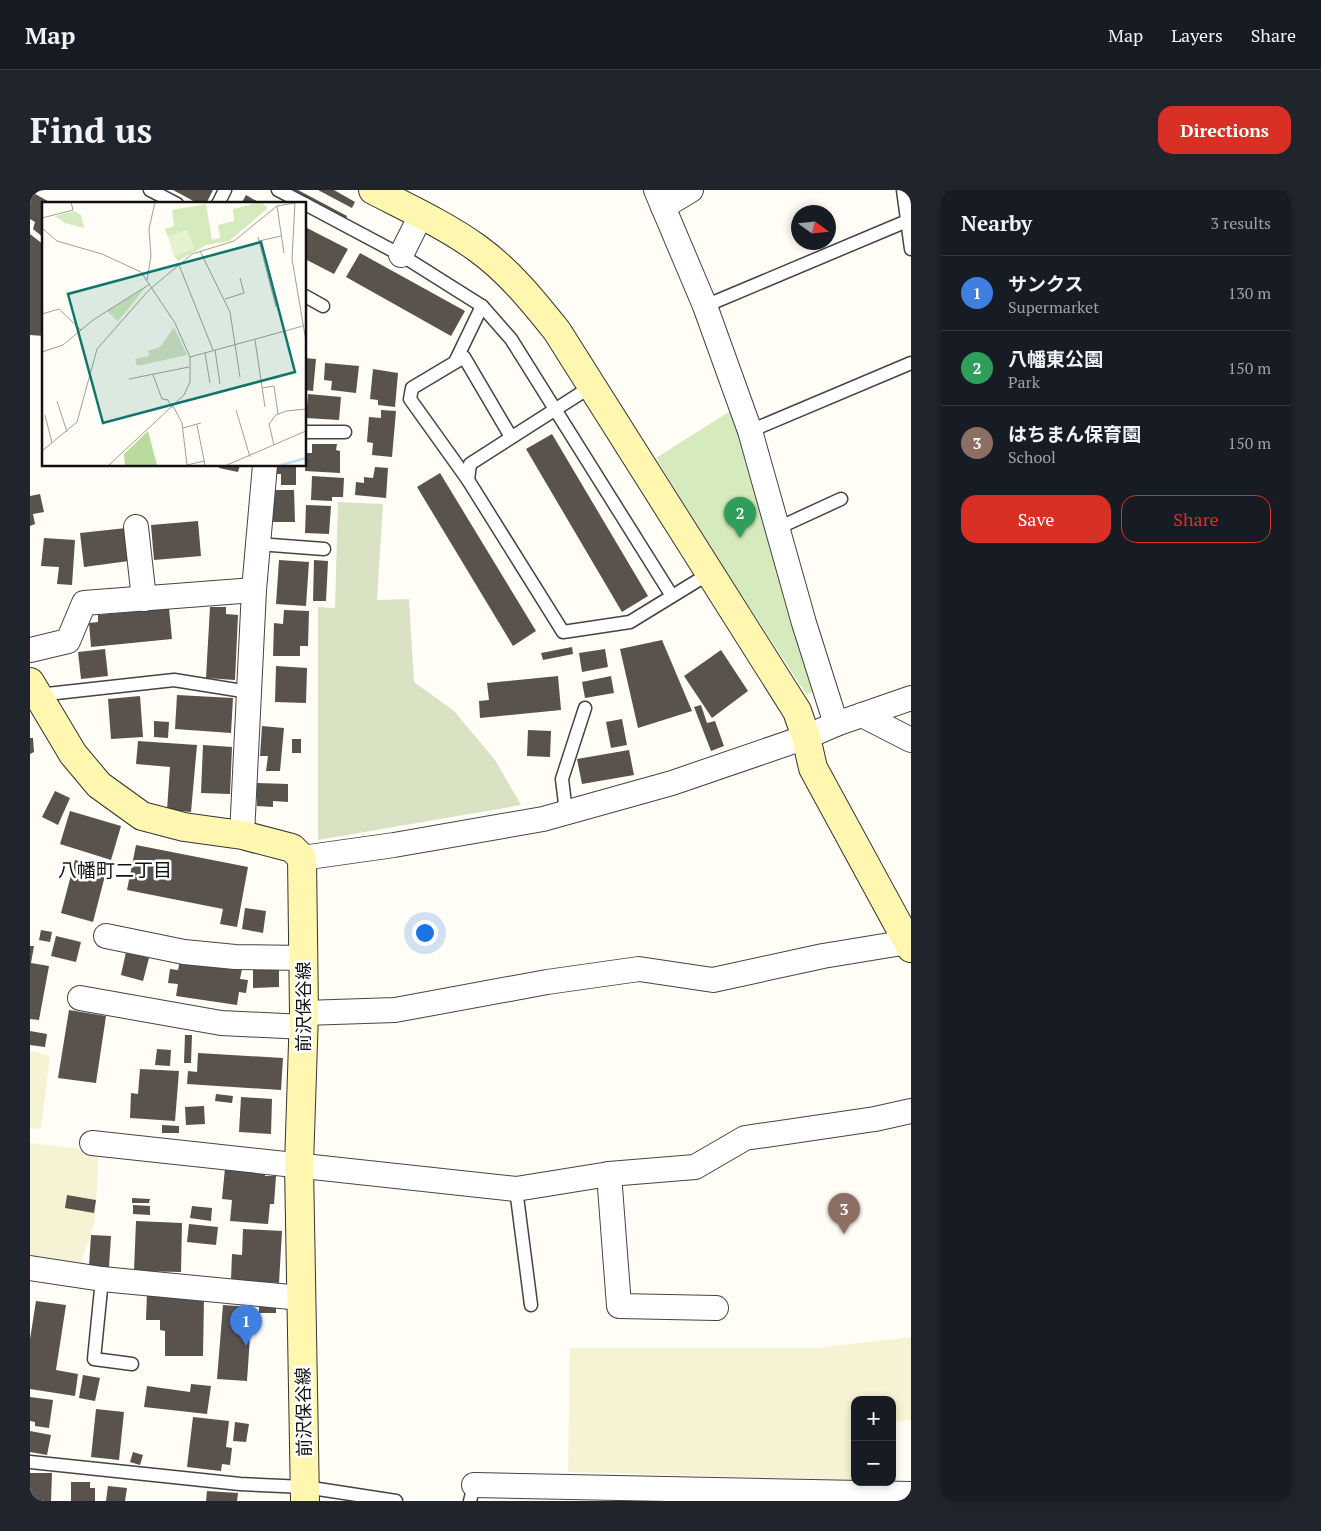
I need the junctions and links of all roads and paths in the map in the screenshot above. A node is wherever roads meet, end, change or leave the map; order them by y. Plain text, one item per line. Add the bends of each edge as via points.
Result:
1 (150, 190) edge
2 (225, 190) edge
3 (278, 190) edge
4 (373, 190) edge
5 (691, 190) edge
6 (903, 190) edge
7 (660, 199) edge
8 (173, 202) edge
9 (219, 202) edge
10 (301, 202) edge
11 (306, 205) edge
12 (421, 215) junction
13 (907, 221) junction
14 (911, 249) edge
15 (401, 254) junction
16 (306, 297) edge
17 (323, 306) dead end
18 (482, 306) junction
19 (705, 306) junction
20 (455, 362) junction
21 (911, 362) edge
22 (592, 386) junction
23 (555, 410) junction
24 (750, 430) junction
25 (306, 432) edge
26 (345, 432) dead end
27 (511, 437) junction
28 (265, 466) edge
29 (468, 480) junction
30 (841, 499) dead end
31 (136, 526) dead end
32 (778, 528) junction
33 (258, 544) junction
34 (324, 549) dead end
35 (710, 573) junction
36 (254, 590) junction
37 (672, 596) junction
38 (144, 599) junction
39 (30, 650) edge
40 (34, 688) edge
41 (249, 692) junction
42 (911, 698) edge
43 (585, 708) dead end
44 (862, 715) junction
45 (836, 724) junction
46 (806, 737) junction
47 (911, 740) edge
48 (566, 812) junction
49 (242, 835) junction
50 (302, 858) junction
51 (106, 936) dead end
52 (909, 945) edge
53 (304, 958) junction
54 (80, 998) dead end
55 (304, 1020) junction
56 (911, 1111) edge
57 (92, 1143) dead end
58 (299, 1165) junction
59 (609, 1174) junction
60 (516, 1189) junction
61 (30, 1268) edge
62 (102, 1279) junction
63 (301, 1298) junction
64 (532, 1305) dead end
65 (716, 1308) dead end
66 (132, 1364) dead end
67 (30, 1462) edge
68 (472, 1493) edge
69 (305, 1494) edge
70 (911, 1494) edge
71 (396, 1501) edge

1 - 8 lane
2 - 9 lane
3 - 10 lane
4 - 12 main road
5 - 7 street
6 - 13 lane
7 - 19 street
11 - 15 lane
12 - 15 street
12 - 22 main road via 477,248 511,278 557,331
13 - 14 lane
13 - 19 lane
15 - 18 lane
16 - 17 lane
18 - 20 lane
18 - 23 lane via 511,339
19 - 24 street
20 - 27 lane via 464,357
20 - 29 lane via 412,388 410,399
21 - 24 lane
22 - 23 lane
22 - 35 main road
23 - 27 lane
23 - 37 lane
24 - 32 street
25 - 26 lane
27 - 29 lane via 470,464
28 - 33 street
29 - 37 lane via 563,632 630,622
30 - 32 lane
31 - 38 street
32 - 45 street
33 - 34 lane
33 - 36 street
35 - 37 lane
35 - 46 main road via 797,711
36 - 38 street
36 - 41 street
38 - 39 street via 84,603 68,640
40 - 41 lane via 174,680
40 - 49 main road via 73,754 99,785 142,816 184,827
41 - 49 street
42 - 44 street
43 - 48 lane via 562,779
44 - 45 street
44 - 47 street
45 - 46 street
46 - 48 street via 672,783
46 - 52 main road via 813,768
48 - 50 street via 543,819 394,845
49 - 50 main road via 292,848
50 - 53 main road, 前沢保谷線
51 - 53 street via 218,956
52 - 55 street via 823,956 713,980 639,970 547,982 395,1010
53 - 55 main road, 前沢保谷線
54 - 55 street via 221,1023
55 - 58 main road, 前沢保谷線
56 - 59 street via 745,1138 695,1167
57 - 58 street
58 - 60 street
58 - 63 main road, 前沢保谷線
59 - 60 street
59 - 65 street via 619,1306
60 - 64 lane
61 - 62 street
62 - 63 street
62 - 66 lane via 94,1359
63 - 69 main road, 前沢保谷線
67 - 69 lane
68 - 70 street
69 - 71 lane

